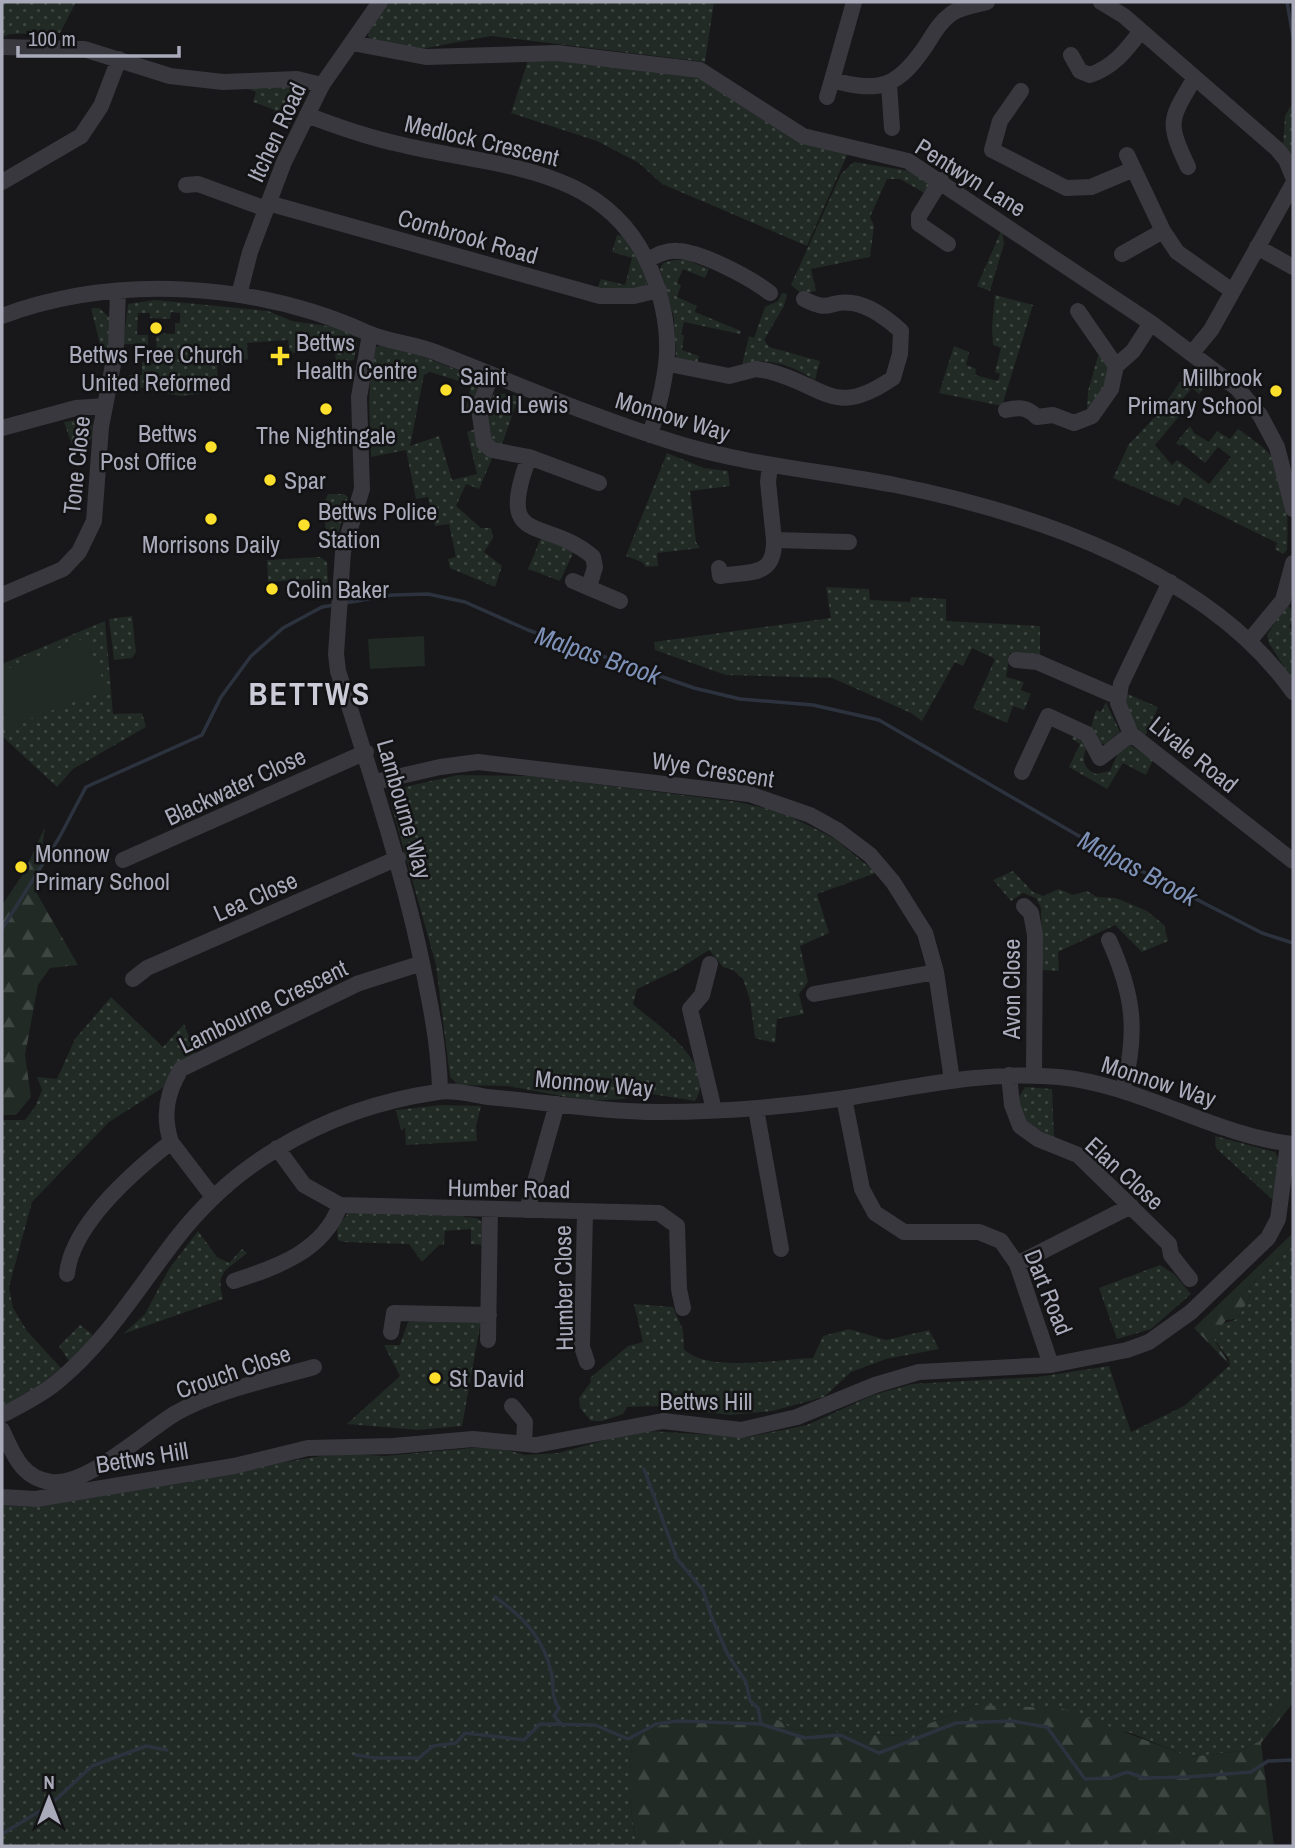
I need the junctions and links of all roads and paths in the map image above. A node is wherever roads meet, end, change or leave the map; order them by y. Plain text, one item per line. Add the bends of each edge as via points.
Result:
1 (380, 2) edge
2 (854, 2) edge
3 (987, 2) edge
4 (1101, 2) edge
5 (1140, 32) junction
6 (352, 43) junction
7 (2, 47) edge
8 (1071, 55) dead end
9 (119, 59) junction
10 (1194, 79) junction
11 (832, 80) junction
12 (890, 84) junction
13 (323, 85) junction
14 (1015, 93) dead end
15 (827, 97) dead end
16 (307, 115) junction
17 (892, 128) dead end
18 (1187, 157) dead end
19 (1293, 174) edge
20 (941, 180) junction
21 (2, 182) edge
22 (1293, 184) edge
23 (186, 185) dead end
24 (267, 206) junction
25 (1163, 231) junction
26 (948, 244) dead end
27 (1257, 247) junction
28 (1122, 254) dead end
29 (647, 261) junction
30 (1293, 267) edge
31 (1231, 289) junction
32 (659, 290) junction
33 (118, 291) junction
34 (769, 293) dead end
35 (239, 295) junction
36 (804, 299) dead end
37 (1078, 311) dead end
38 (2, 316) edge
39 (1151, 323) junction
40 (370, 334) junction
41 (1192, 353) junction
42 (669, 364) junction
43 (1116, 366) junction
44 (491, 375) junction
45 (105, 406) junction
46 (1006, 410) dead end
47 (2, 428) edge
48 (650, 435) junction
49 (529, 457) junction
50 (770, 465) junction
51 (599, 483) dead end
52 (1293, 509) edge
53 (774, 540) junction
54 (849, 542) dead end
55 (1293, 563) edge
56 (719, 568) dead end
57 (573, 581) dead end
58 (1170, 582) junction
59 (1292, 582) edge
60 (589, 587) junction
61 (2, 595) edge
62 (620, 601) dead end
63 (1250, 640) junction
64 (1016, 660) dead end
65 (1293, 692) edge
66 (1118, 697) junction
67 (1032, 708) dead end
68 (1048, 716) junction
69 (1131, 734) junction
70 (366, 752) junction
71 (1022, 772) dead end
72 (375, 782) junction
73 (398, 858) junction
74 (123, 860) dead end
75 (1293, 861) edge
76 (1024, 906) dead end
77 (1110, 940) dead end
78 (422, 963) junction
79 (710, 964) dead end
80 (936, 972) junction
81 (133, 979) dead end
82 (814, 994) dead end
83 (1034, 1074) junction
84 (1009, 1075) junction
85 (952, 1080) junction
86 (1123, 1090) junction
87 (440, 1091) junction
88 (844, 1098) junction
89 (557, 1104) junction
90 (714, 1110) junction
91 (756, 1110) junction
92 (171, 1142) junction
93 (1291, 1144) edge
94 (277, 1148) junction
95 (213, 1197) junction
96 (340, 1205) junction
97 (1131, 1206) junction
98 (490, 1210) junction
99 (527, 1210) junction
100 (584, 1212) junction
101 (781, 1249) dead end
102 (1017, 1264) junction
103 (66, 1274) dead end
104 (1190, 1279) dead end
105 (234, 1281) dead end
106 (683, 1308) dead end
107 (489, 1315) junction
108 (391, 1332) dead end
109 (488, 1340) dead end
110 (587, 1362) dead end
111 (1051, 1365) junction
112 (314, 1367) dead end
113 (512, 1406) dead end
114 (2, 1415) edge
115 (2, 1430) edge
116 (524, 1444) junction
117 (2, 1497) edge

1 - 6 street, Itchen Road
2 - 11 street via 855,22
3 - 12 street via 953,12
4 - 5 street
5 - 8 street via 1124,54 1090,75 1080,71
5 - 10 street
6 - 13 street, Itchen Road
6 - 20 street, Pentwyn Lane via 426,57 557,53 700,70 803,136 908,161
7 - 9 street via 85,49
9 - 13 street via 170,76 223,82 297,79
9 - 21 street via 101,106 81,135
10 - 18 street via 1175,111 1172,131
10 - 19 street via 1277,149
11 - 12 street via 877,88
11 - 15 street
12 - 17 street
13 - 16 street, Itchen Road
14 - 25 street via 1000,121 990,156 1066,188 1091,187 1131,162
16 - 24 street, Itchen Road
16 - 29 street, Medlock Crescent via 404,146 515,166 554,178 592,197 622,221
20 - 26 street via 919,216 919,224
20 - 39 street, Pentwyn Lane
22 - 27 street
23 - 24 street, Cornbrook Road via 198,184
24 - 32 street, Cornbrook Road via 600,296
24 - 35 street, Itchen Road
25 - 28 street
25 - 31 street via 1189,263
27 - 30 street
27 - 31 street
29 - 32 street, Medlock Crescent
29 - 34 street via 660,253 680,251 751,278
31 - 41 street
32 - 42 street, Medlock Crescent via 668,324
33 - 35 street, Monnow Way
33 - 38 street, Monnow Way via 65,298
33 - 45 street, Tone Close via 116,349
35 - 40 street, Monnow Way via 334,317
36 - 42 street via 821,309 852,303 887,318 901,331 893,378 866,395 846,400 768,371 755,369 729,376
37 - 43 street
39 - 41 street, Pentwyn Lane
39 - 43 street via 1133,351
40 - 44 street, Monnow Way
40 - 70 street, Lambourne Way via 359,397 362,489 343,552 337,613 338,671
41 - 52 street, Pentwyn Lane via 1237,388 1260,415 1277,447
42 - 48 street, Medlock Crescent
43 - 46 street via 1104,403 1083,422 1053,415 1037,417 1018,407
44 - 48 street, Monnow Way
44 - 49 street via 480,409 484,443 492,450
45 - 47 street via 76,408
45 - 61 street, Tone Close via 94,521 86,540 63,569
48 - 50 street, Monnow Way
49 - 51 street
49 - 60 street via 517,491 518,513 530,526 593,557
50 - 53 street
50 - 58 street, Monnow Way via 892,484 969,502 1094,545
53 - 54 street
53 - 56 street via 771,564 762,569 720,576
55 - 59 street
57 - 60 street
58 - 63 street, Monnow Way
58 - 66 street
59 - 63 street via 1273,616
60 - 62 street
63 - 65 street, Monnow Way
64 - 66 street via 1037,662
66 - 69 street, Livale Road
67 - 68 street
68 - 69 street via 1087,734 1100,758
68 - 71 street
69 - 75 street, Livale Road
70 - 72 street, Lambourne Way
70 - 74 street, Blackwater Close
72 - 73 street, Lambourne Way
72 - 80 street, Wye Crescent via 478,762 749,794 781,803 826,824 870,855 913,911
73 - 78 street, Lambourne Way
73 - 81 street, Lea Close via 147,968
76 - 83 street, Avon Close via 1031,913 1035,935
77 - 86 street via 1127,979 1133,1017 1132,1057
78 - 87 street, Lambourne Way via 435,1017
78 - 92 street, Lambourne Crescent via 359,983 181,1069 169,1089 166,1116
79 - 90 street via 702,995 690,1009
80 - 82 street
80 - 85 street, Wye Crescent
83 - 84 street, Monnow Way
83 - 86 street, Monnow Way
84 - 85 street, Monnow Way
84 - 97 street, Elan Close via 1020,1126 1038,1139 1078,1155
85 - 88 street, Monnow Way
86 - 93 street, Monnow Way via 1202,1120
87 - 89 street, Monnow Way
87 - 94 street, Monnow Way via 347,1115
88 - 91 street, Monnow Way
88 - 102 street, Dart Road via 862,1189 875,1213 904,1232 990,1235 1001,1241
89 - 90 street, Monnow Way via 605,1110
89 - 99 street
90 - 91 street, Monnow Way
91 - 101 street
92 - 95 street
92 - 103 street via 112,1195 86,1227 68,1259
93 - 111 street, Bettws Hill via 1275,1229 1191,1312 1149,1342
94 - 95 street, Monnow Way
94 - 96 street, Humber Road via 304,1185
95 - 114 street, Monnow Way via 178,1236 106,1335 55,1384
96 - 98 street, Humber Road
96 - 105 street via 324,1233 285,1264
97 - 102 street
97 - 104 street, Elan Close via 1169,1244 1171,1255
98 - 99 street, Humber Road
98 - 107 street
99 - 100 street, Humber Road
100 - 106 street, Humber Road via 670,1217 680,1236
100 - 110 street, Humber Close via 582,1347
102 - 111 street, Dart Road
107 - 108 street via 394,1313
107 - 109 street
111 - 116 street, Bettws Hill via 919,1372 797,1417 740,1430 663,1421 578,1439
112 - 115 street, Crouch Close via 192,1405 99,1466 52,1482 31,1476 17,1463
113 - 116 street via 525,1422
116 - 117 street, Bettws Hill via 472,1439 307,1448 234,1466 36,1499

